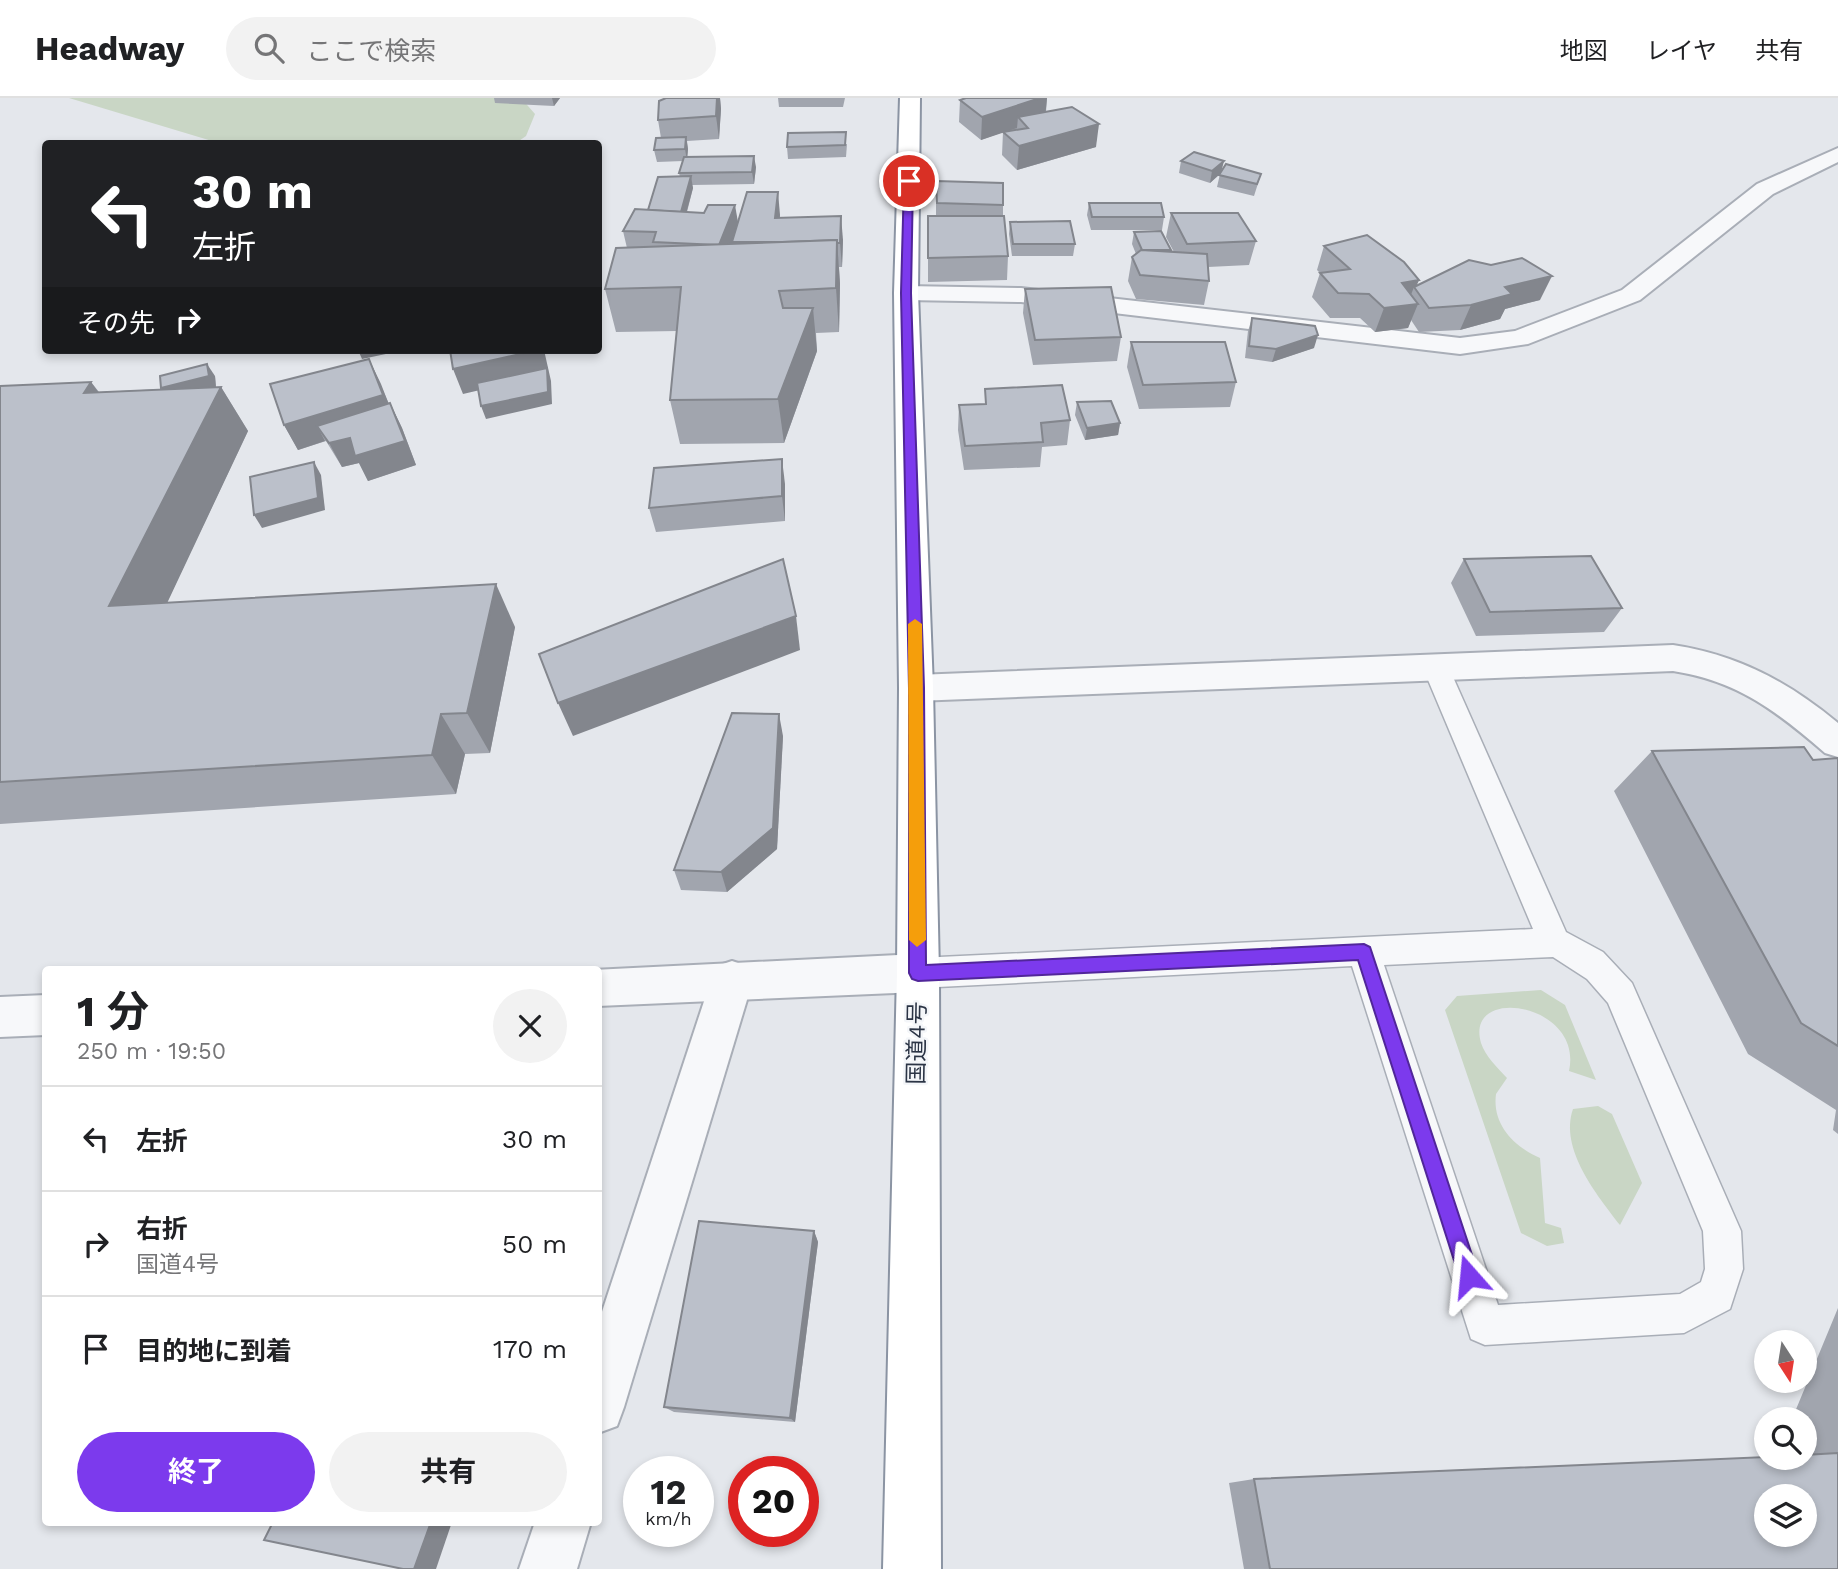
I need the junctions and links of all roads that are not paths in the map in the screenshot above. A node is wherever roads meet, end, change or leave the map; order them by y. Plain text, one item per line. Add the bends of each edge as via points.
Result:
1 (910, 98) edge
2 (1838, 154) edge
3 (906, 293) junction
4 (1436, 668) junction
5 (916, 688) junction
6 (1838, 743) edge
7 (1554, 942) junction
8 (1364, 952) junction
9 (918, 973) junction
10 (732, 980) junction
11 (602, 987) edge
12 (42, 1015) edge
13 (0, 1017) edge
14 (602, 1394) edge
15 (561, 1526) edge
16 (548, 1569) edge
17 (912, 1569) edge

1 - 3 highway, 国道4号
2 - 3 street via 1765,189 1631,295 1519,338 1435,344 1021,295
3 - 5 highway, 国道4号
4 - 5 street
4 - 6 street via 1673,658 1709,662 1745,676 1788,702
4 - 7 lane
5 - 9 highway, 国道4号
7 - 8 lane
7 - 8 lane via 1583,954 1608,975 1620,994 1722,1231 1724,1269 1716,1296 1684,1313 1485,1325
8 - 9 lane
9 - 10 street
9 - 17 highway, 国道4号
10 - 11 street
10 - 14 street
12 - 13 street
15 - 16 street

